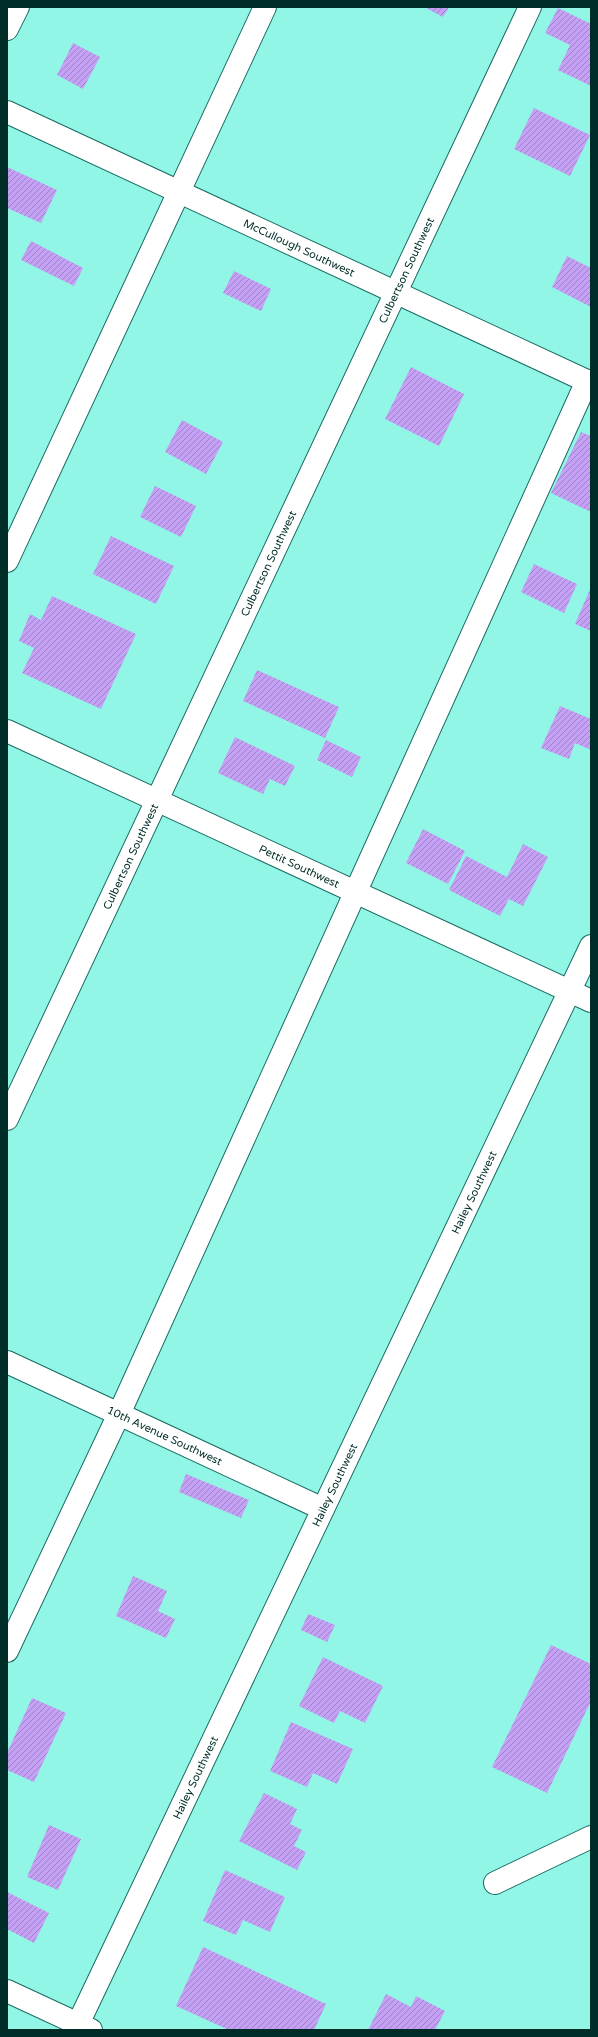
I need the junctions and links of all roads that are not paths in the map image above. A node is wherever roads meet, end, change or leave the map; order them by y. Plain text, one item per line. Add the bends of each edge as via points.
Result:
1 (18, 7) edge
2 (265, 7) edge
3 (530, 7) edge
4 (7, 30) edge
5 (7, 112) edge
6 (179, 192) junction
7 (396, 292) junction
8 (589, 382) edge
9 (7, 561) edge
10 (7, 731) edge
11 (157, 800) junction
12 (356, 893) junction
13 (591, 946) edge
14 (570, 990) junction
15 (591, 1001) edge
16 (7, 1119) edge
17 (7, 1362) edge
18 (119, 1414) junction
19 (323, 1509) junction
20 (7, 1652) edge
21 (591, 1836) edge
22 (495, 1883) dead end
23 (7, 1991) edge
24 (85, 2027) edge

1 - 4 street
2 - 6 street
3 - 7 street, Culbertson Southwest
5 - 6 street, McCullough Southwest
6 - 7 street, McCullough Southwest
6 - 9 street
7 - 8 street, McCullough Southwest
7 - 11 street, Culbertson Southwest
8 - 12 street
10 - 11 street, Pettit Southwest
11 - 12 street, Pettit Southwest
11 - 16 street, Culbertson Southwest
12 - 14 street, Pettit Southwest
12 - 18 street
13 - 14 street, Hailey Southwest
14 - 15 street, Pettit Southwest
14 - 19 street, Hailey Southwest
17 - 18 street, 10th Avenue Southwest
18 - 19 street, 10th Avenue Southwest
18 - 20 street
19 - 24 street, Hailey Southwest
21 - 22 street
23 - 24 street

